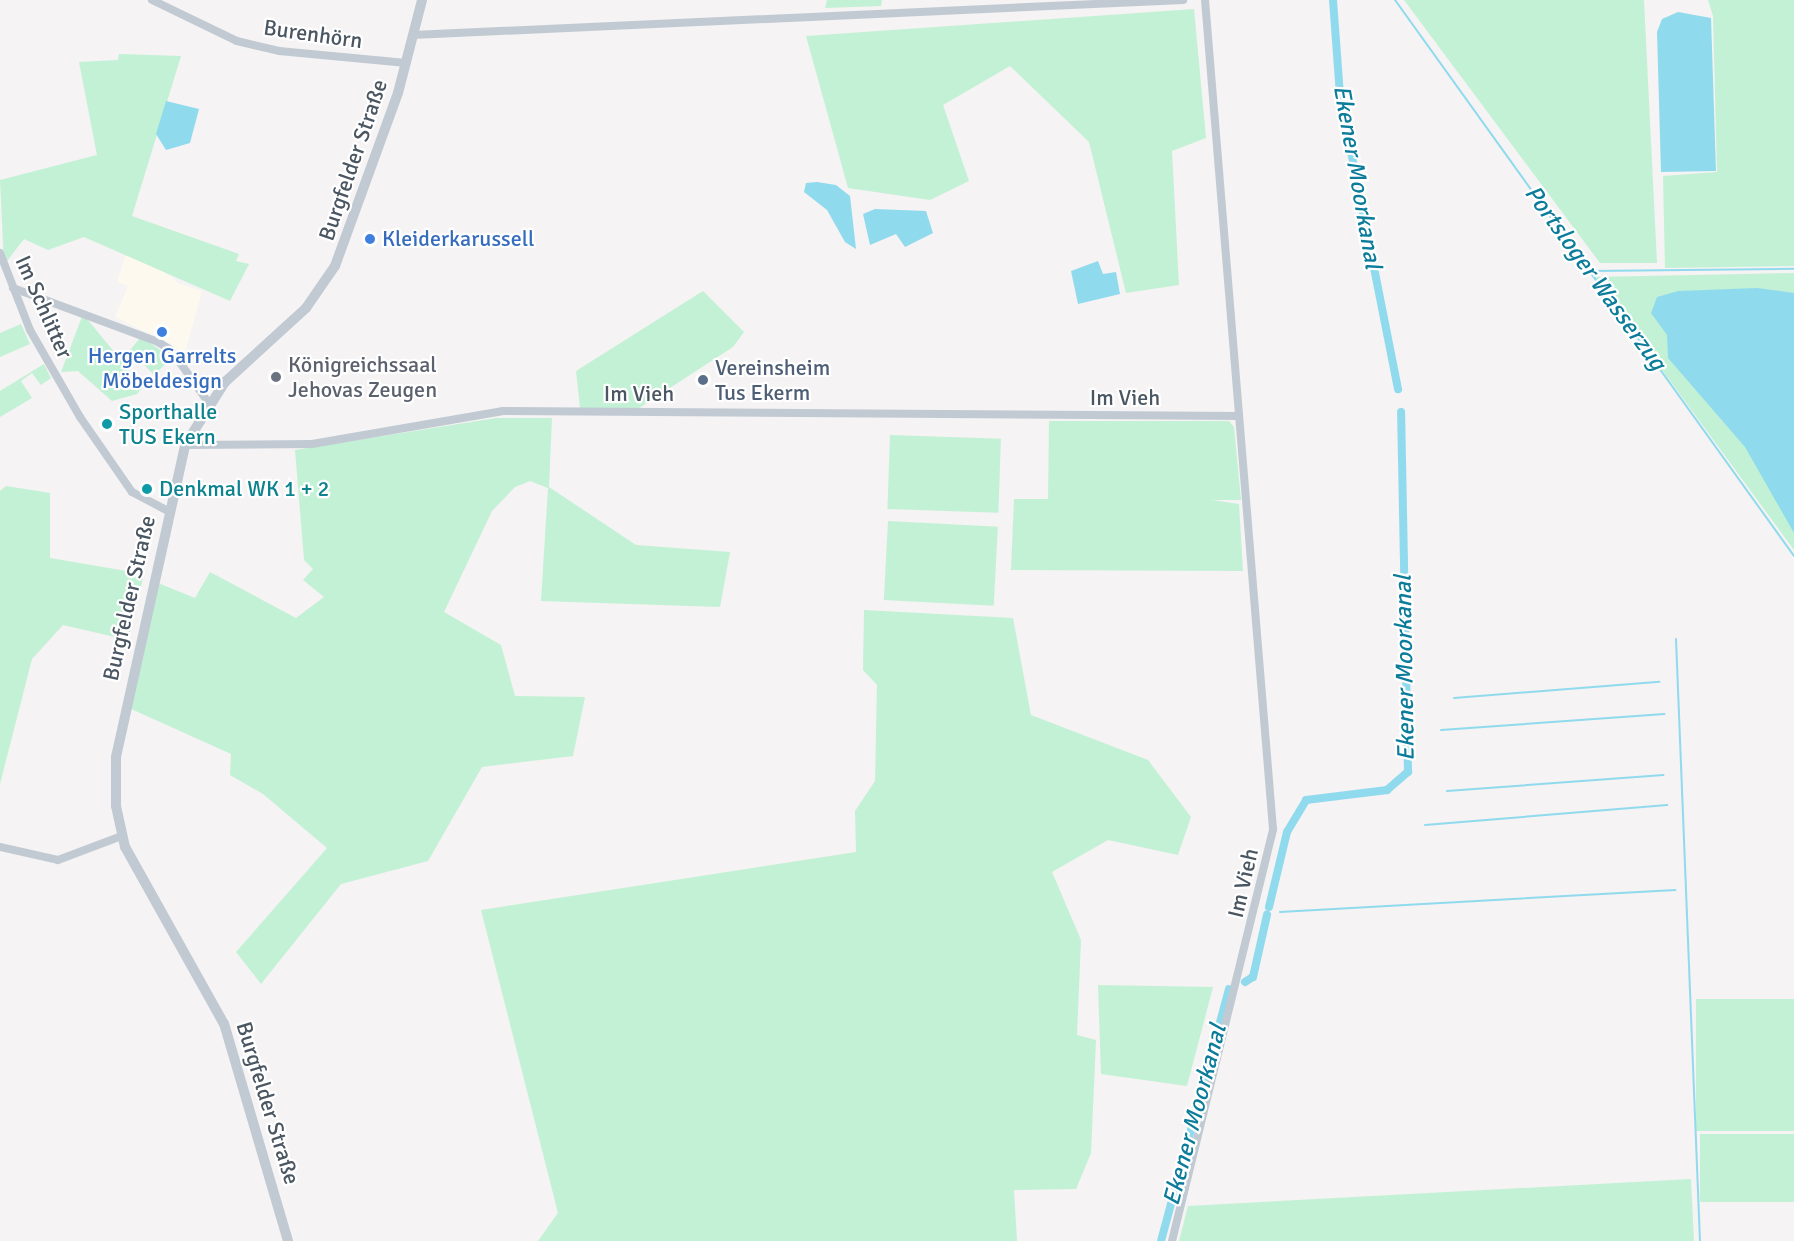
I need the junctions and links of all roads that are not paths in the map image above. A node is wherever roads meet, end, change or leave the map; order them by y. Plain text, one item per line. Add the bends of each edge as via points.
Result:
1 (152, 0) edge
2 (422, 0) edge
3 (1183, 0) edge
4 (1205, 0) edge
5 (413, 35) junction
6 (406, 63) junction
7 (0, 253) edge
8 (13, 288) junction
9 (208, 402) junction
10 (1239, 416) junction
11 (185, 445) junction
12 (168, 511) junction
13 (122, 836) junction
14 (0, 847) edge
15 (288, 1241) edge
16 (1172, 1241) edge

1 - 6 street, Burenhörn via 237,40 279,51
2 - 5 street, Burgfelder Straße
3 - 5 street
4 - 10 street, Im Vieh
5 - 6 street, Burgfelder Straße
6 - 9 street, Burgfelder Straße via 362,201 325,285
7 - 8 street, Im Schlitter
8 - 9 street via 158,342 171,350
8 - 12 street, Im Schlitter via 47,361 112,467 137,496
9 - 11 street, Burgfelder Straße
10 - 11 street, Im Vieh via 502,411 312,444
10 - 16 street, Im Vieh via 1273,829
11 - 12 street, Burgfelder Straße
12 - 13 street, Burgfelder Straße via 119,730 115,788
13 - 14 street via 58,860
13 - 15 street, Burgfelder Straße via 141,883 224,1024

